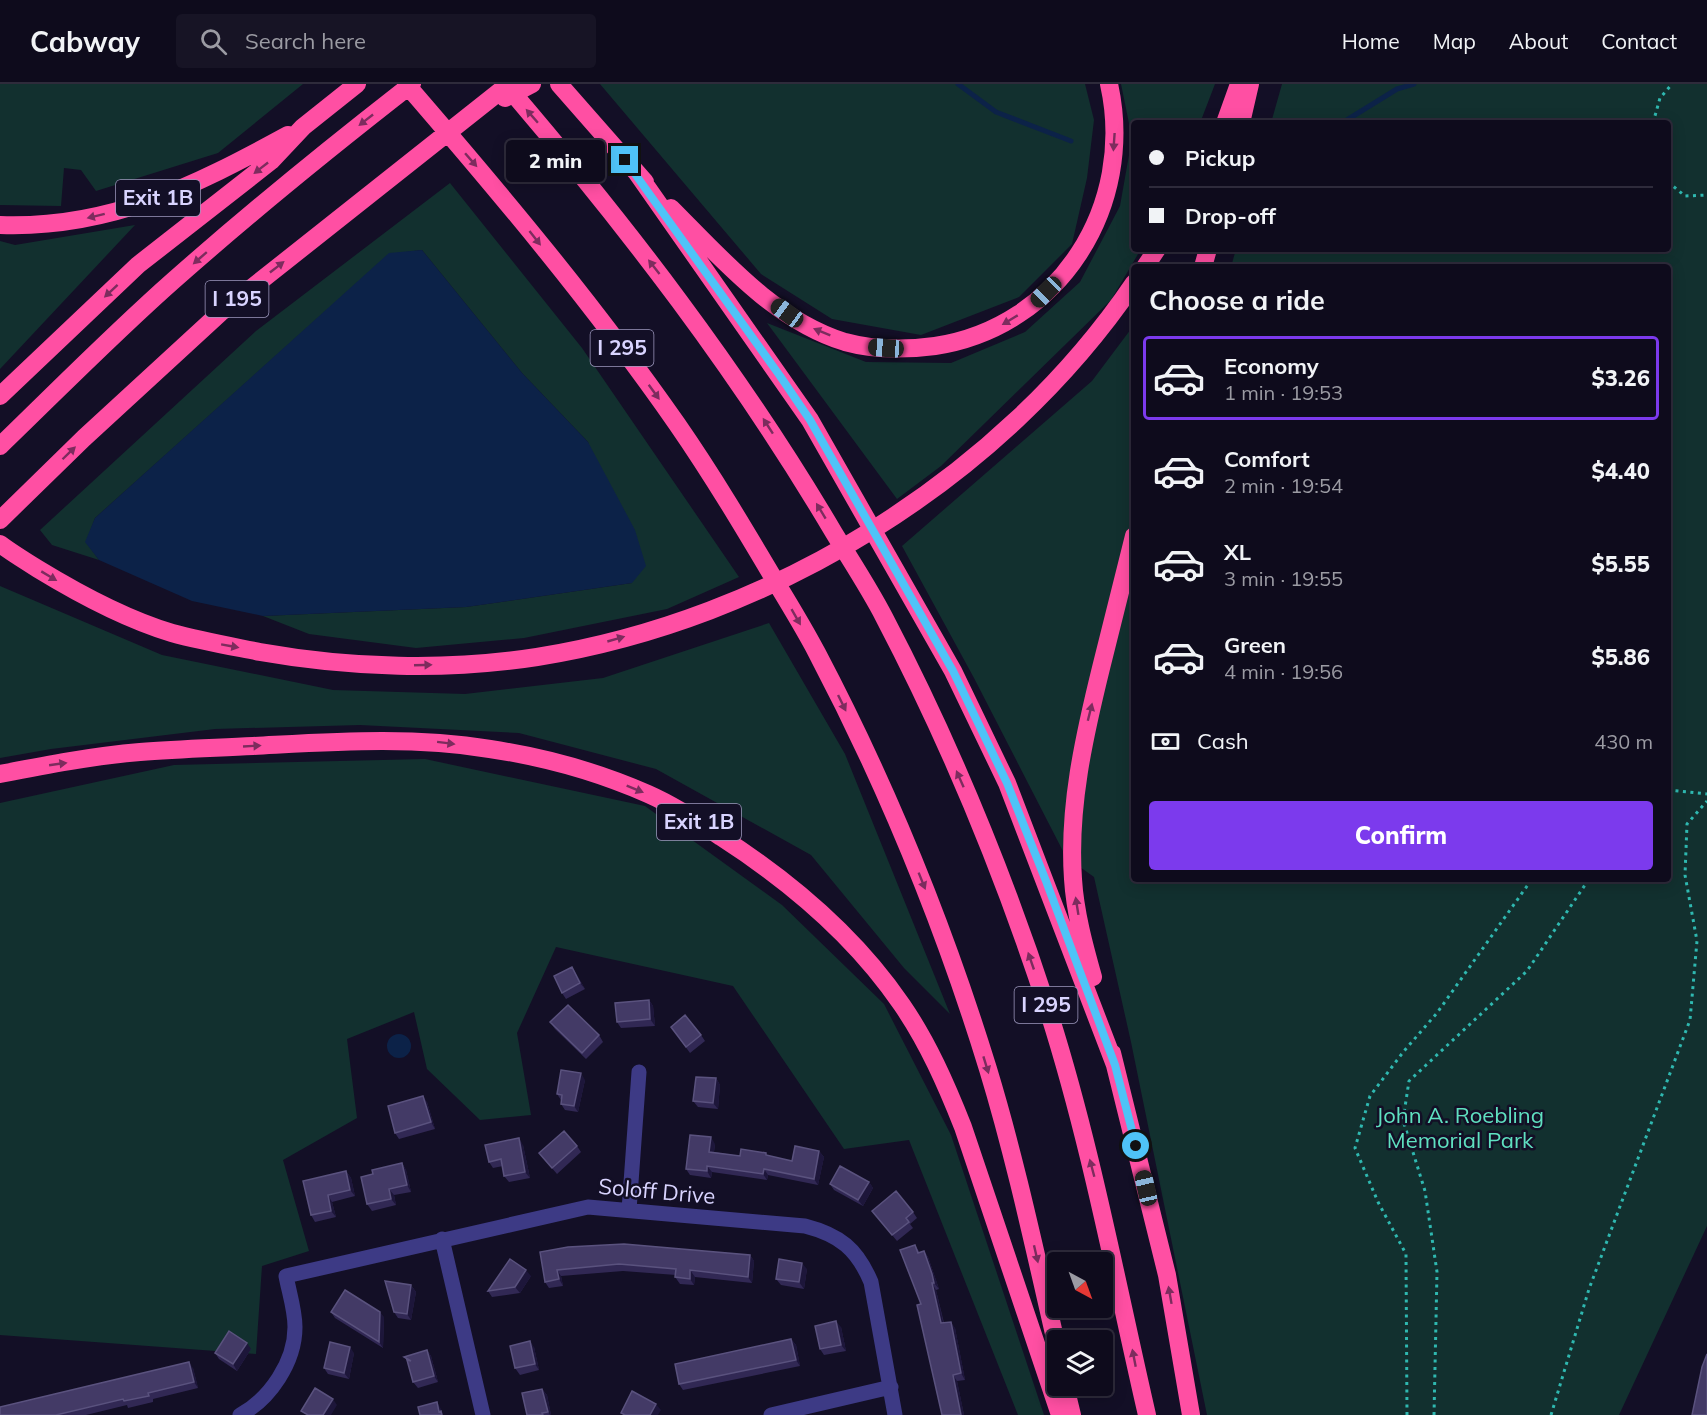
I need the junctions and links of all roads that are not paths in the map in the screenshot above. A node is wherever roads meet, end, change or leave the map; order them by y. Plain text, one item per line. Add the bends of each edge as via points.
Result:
1 (357, 84) edge
2 (406, 84) edge
3 (412, 84) edge
4 (507, 84) edge
5 (532, 84) edge
6 (559, 84) edge
7 (1109, 84) edge
8 (1239, 84) edge
9 (1250, 84) edge
10 (1226, 120) edge
11 (1242, 120) edge
12 (461, 121) junction
13 (303, 127) junction
14 (637, 173) junction
15 (0, 225) edge
16 (1131, 287) edge
17 (0, 396) edge
18 (0, 446) edge
19 (0, 520) edge
20 (0, 544) edge
21 (1131, 548) edge
22 (0, 774) edge
23 (1115, 1065) junction
24 (639, 1072) dead end
25 (629, 1210) junction
26 (442, 1239) junction
27 (1053, 1330) edge
28 (891, 1387) junction
29 (1067, 1396) edge
30 (240, 1415) edge
31 (483, 1415) edge
32 (771, 1415) edge
33 (895, 1415) edge
34 (1060, 1415) edge
35 (1072, 1415) edge
36 (1147, 1415) edge
37 (1191, 1415) edge

1 - 13 highway
2 -> 27 highway, I 295 via 499,192 679,426 735,512 816,651 910,850 964,995 1010,1149
3 -> 18 highway, I 195 via 282,186 172,281
4 - 12 highway, I 195
36 -> 4 highway, I 295 via 1097,1186 1048,1011 977,818 883,615 800,475 740,384 692,317
5 - 12 highway
6 - 14 highway
7 -> 14 highway via 1115,130 1112,166 1102,210 1077,258 1036,303 982,335 953,343 901,349 871,347 845,342 814,329 746,282
8 - 10 highway
9 - 11 highway
19 -> 12 highway, I 195 via 220,313
13 -> 15 highway, Exit 1B via 211,177 167,195 68,223
13 -> 17 highway via 271,161 138,266
14 - 23 highway via 780,376 833,461 963,691 1007,783
20 -> 16 highway via 63,584 169,632 282,656 408,666 470,664 536,657 602,643 716,608 800,572 917,500 983,450 1043,394 1084,349
23 -> 21 highway via 1079,918 1073,879 1073,825 1086,729
22 -> 34 highway, Exit 1B via 139,752 371,740 430,742 489,748 582,770 650,795 701,824 797,891 839,929 875,969 926,1044 963,1127
37 -> 23 highway via 1167,1275
24 - 25 street
25 - 26 street, Soloff Drive via 588,1207
25 - 28 street, Soloff Drive via 805,1226 838,1238 864,1264 871,1282
26 - 30 street, Soloff Drive via 286,1276 295,1327 292,1347 274,1386
26 - 31 street
28 - 32 street
28 - 33 street, Soloff Drive
29 - 35 highway

